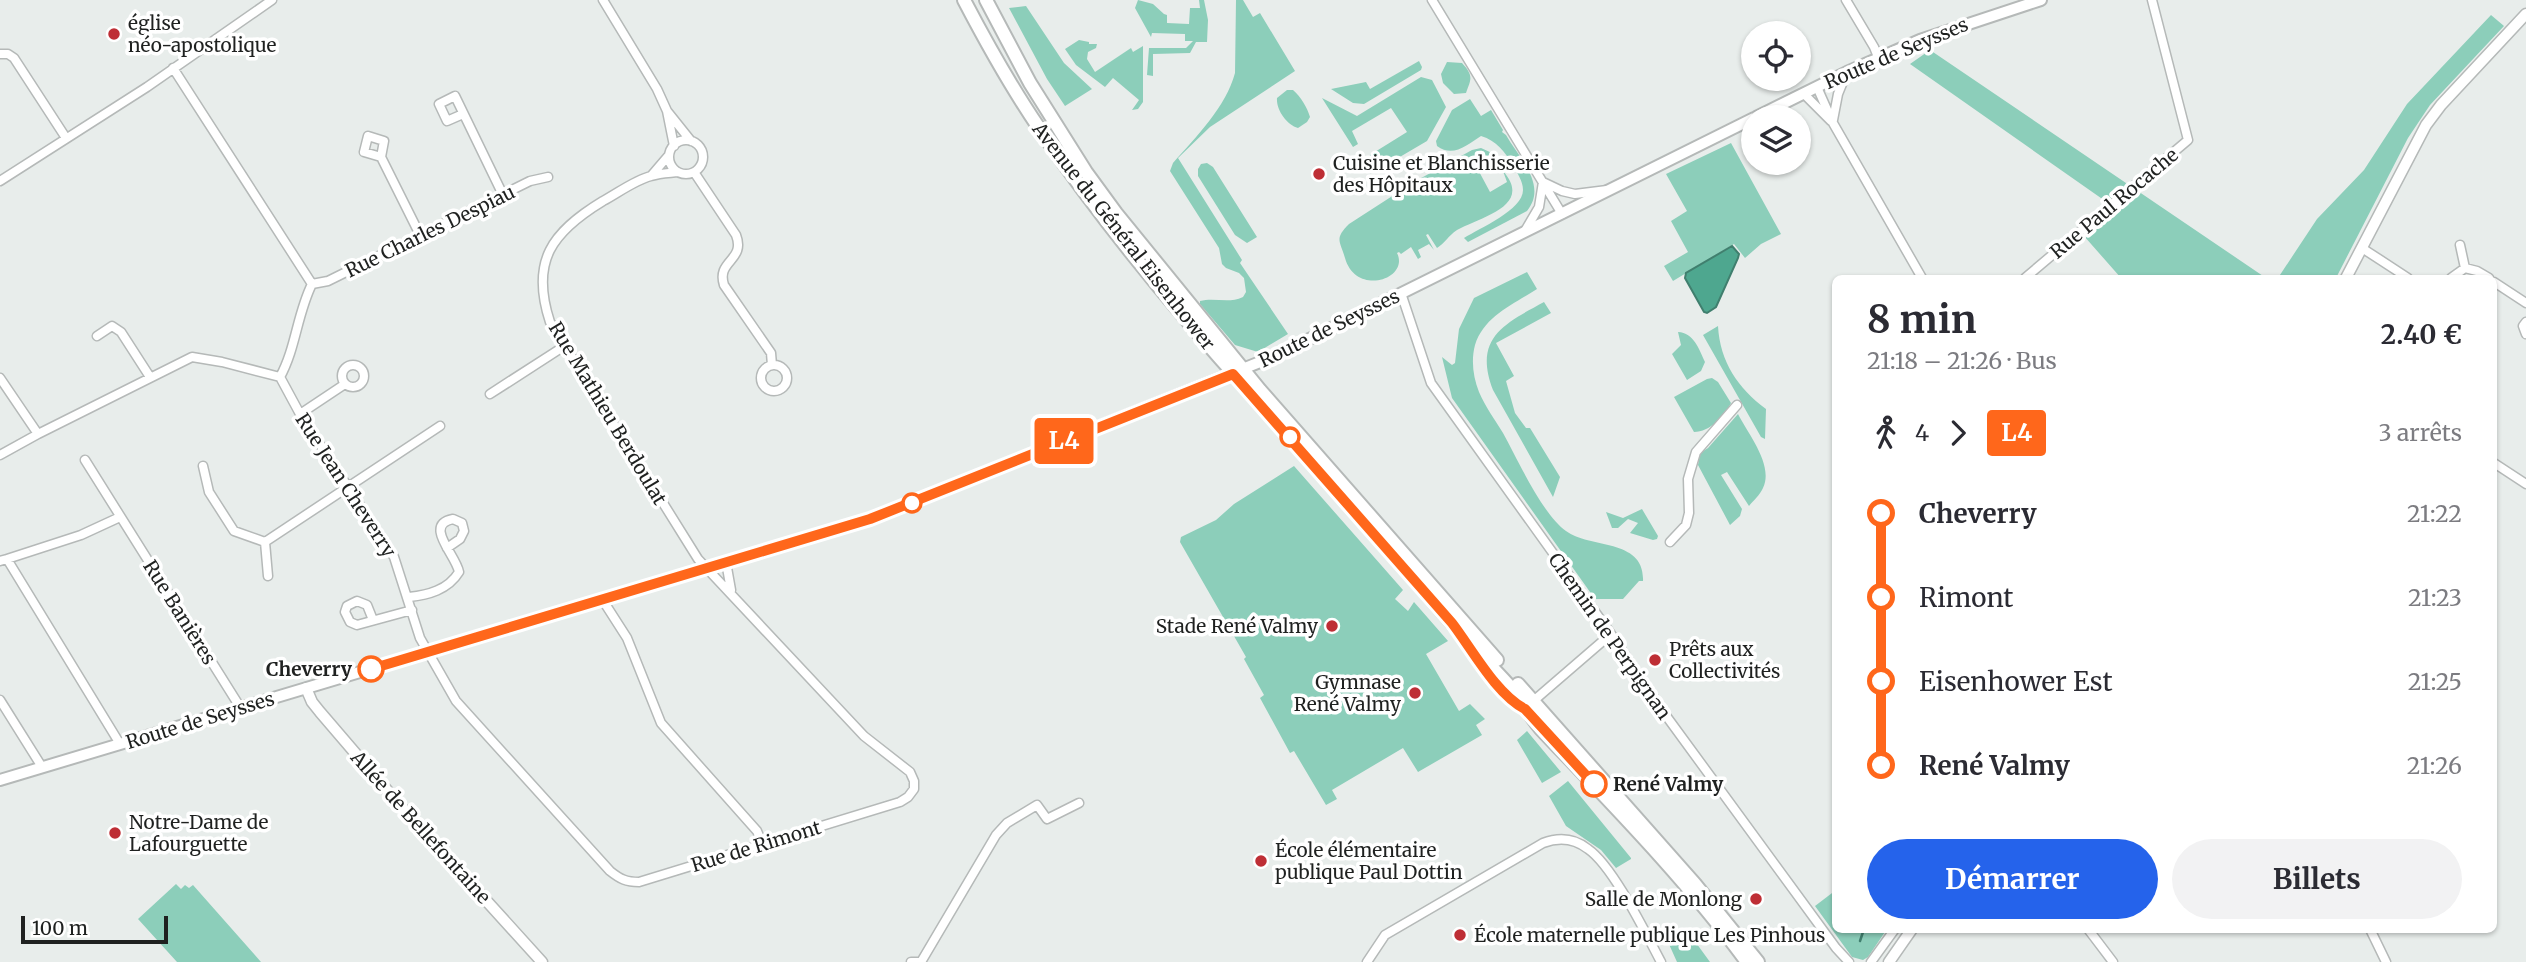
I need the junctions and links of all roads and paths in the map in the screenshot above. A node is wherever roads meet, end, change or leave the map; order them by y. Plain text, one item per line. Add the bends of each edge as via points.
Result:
1 (272, 0) edge
2 (603, 0) edge
3 (964, 0) edge
4 (986, 0) edge
5 (1432, 0) edge
6 (1846, 0) edge
7 (2041, 0) edge
8 (2152, 0) edge
9 (2526, 14) edge
10 (0, 54) edge
11 (1878, 58) junction
12 (173, 68) junction
13 (1847, 72) junction
14 (1817, 87) junction
15 (1804, 94) junction
16 (1782, 105) edge
17 (667, 111) junction
18 (463, 114) dead end
19 (1833, 123) junction
20 (1741, 125) edge
21 (66, 138) junction
22 (691, 141) junction
23 (674, 146) junction
24 (670, 155) junction
25 (381, 158) dead end
26 (678, 172) junction
27 (694, 172) junction
28 (651, 176) junction
29 (548, 177) dead end
30 (0, 181) edge
31 (1543, 182) junction
32 (1610, 190) junction
33 (503, 195) junction
34 (1563, 214) junction
35 (1525, 232) junction
36 (420, 235) junction
37 (2460, 245) dead end
38 (2362, 248) junction
39 (2465, 268) junction
40 (1920, 275) edge
41 (2028, 275) edge
42 (2348, 275) edge
43 (2402, 275) edge
44 (2455, 275) edge
45 (2484, 275) edge
46 (312, 284) junction
47 (2497, 284) edge
48 (1401, 293) junction
49 (2526, 303) edge
50 (2526, 322) edge
51 (2526, 334) edge
52 (97, 336) dead end
53 (566, 345) junction
54 (772, 365) dead end
55 (1239, 372) junction
56 (150, 377) junction
57 (280, 377) junction
58 (0, 378) edge
59 (345, 384) dead end
60 (490, 394) dead end
61 (1737, 405) dead end
62 (300, 414) junction
63 (440, 426) dead end
64 (38, 434) junction
65 (0, 455) edge
66 (85, 460) dead end
67 (2497, 465) edge
68 (203, 466) dead end
69 (2526, 484) edge
70 (349, 487) junction
71 (120, 517) junction
72 (265, 542) junction
73 (1671, 542) dead end
74 (447, 548) dead end
75 (4, 560) edge
76 (726, 562) junction
77 (706, 568) junction
78 (268, 576) dead end
79 (732, 593) junction
80 (408, 597) junction
81 (602, 599) junction
82 (412, 610) junction
83 (373, 620) dead end
84 (1611, 634) junction
85 (428, 651) junction
86 (306, 688) junction
87 (0, 700) edge
88 (1529, 705) junction
89 (240, 707) junction
90 (120, 744) junction
91 (42, 767) junction
92 (0, 780) edge
93 (1079, 803) dead end
94 (762, 843) junction
95 (1892, 933) edge
96 (1909, 933) edge
97 (2091, 933) edge
98 (2372, 933) edge
99 (542, 962) edge
100 (911, 962) edge
101 (919, 962) edge
102 (1367, 962) edge
103 (1661, 962) edge
104 (1747, 962) edge
105 (1758, 962) edge
106 (1849, 962) edge
107 (1871, 962) edge
108 (1889, 962) edge
109 (2113, 962) edge
110 (2386, 962) edge

1 - 12 street
2 - 17 street
3 - 55 main road, Avenue du Général Eisenhower via 1038,127 1124,242
4 - 55 main road, Avenue du Général Eisenhower via 1030,83 1086,172
5 - 31 street
6 - 11 street
7 - 11 main road, Route de Seysses
8 - 41 street, Rue Paul Rocache via 2188,140
9 - 38 street via 2433,115
10 - 21 street via 14,58
11 - 13 main road, Route de Seysses
12 - 21 street
12 - 46 street
13 - 14 main road, Route de Seysses
13 - 19 street
14 - 15 main road, Route de Seysses
14 - 19 street
15 - 16 main road, Route de Seysses
15 - 19 street
17 - 22 street
17 - 23 street
18 - 33 street
19 - 40 street
20 - 32 main road, Route de Seysses
21 - 30 street
22 - 23 street
22 - 27 street via 703,155
23 - 24 street
24 - 26 street
24 - 28 street, Rue Mathieu Berdoulat
25 - 36 street
26 - 27 street
26 - 28 street, Rue Mathieu Berdoulat
27 - 54 street via 737,234 739,251 724,268 724,285 771,352
28 - 53 street, Rue Mathieu Berdoulat via 578,216 555,239 546,259 543,301 550,322
29 - 33 street, Rue Charles Despiau
31 - 32 street, Route de Seysses via 1575,194
31 - 34 street
31 - 35 street via 1539,206
32 - 34 main road, Route de Seysses
33 - 36 street, Rue Charles Despiau
34 - 35 main road, Route de Seysses
35 - 48 main road, Route de Seysses
36 - 46 street, Rue Charles Despiau via 328,281
37 - 39 street
38 - 42 street
38 - 43 street
39 - 44 street
39 - 45 street
46 - 57 street via 290,359
47 - 49 street
48 - 55 main road, Route de Seysses
48 - 84 street, Chemin de Perpignan via 1431,383
50 - 51 street
52 - 56 street via 112,326 121,332
53 - 60 street
53 - 77 street, Rue Mathieu Berdoulat
55 - 76 main road, Route de Seysses via 870,519
55 - 88 main road, Avenue du Général Eisenhower via 1471,648
56 - 57 street via 196,356
56 - 64 street
57 - 62 street, Rue Jean Cheverry
58 - 64 street
59 - 62 street
61 - 73 street via 1696,452 1688,479 1686,526
62 - 70 street, Rue Jean Cheverry
63 - 70 street
64 - 65 street
66 - 71 street, Rue Banières
67 - 69 street
68 - 72 street via 209,492 234,531
70 - 72 street
70 - 80 street, Rue Jean Cheverry via 394,557
71 - 75 street
71 - 89 street, Rue Banières
72 - 78 street
74 - 80 street via 458,563 454,580 429,595
75 - 90 street
76 - 77 main road, Route de Seysses
76 - 79 street
77 - 79 street, Rue de Rimont
77 - 81 main road, Route de Seysses
79 - 94 street, Rue de Rimont via 864,736 899,761 914,781 914,789 900,802
80 - 82 street, Rue Jean Cheverry
81 - 85 main road, Route de Seysses
81 - 94 street via 627,638 661,723 757,831
82 - 83 street
82 - 85 street, Rue Jean Cheverry
84 - 88 street
84 - 106 street, Chemin de Perpignan
85 - 86 main road, Route de Seysses
85 - 94 street, Rue de Rimont via 456,701 619,878 639,882
86 - 89 main road, Route de Seysses
86 - 99 street, Allée de Bellefontaine via 320,712 404,810
87 - 91 street
88 - 104 main road, Avenue du Général Eisenhower
88 - 105 main road, Avenue du Général Eisenhower via 1695,884
89 - 90 main road, Route de Seysses
90 - 91 main road, Route de Seysses
91 - 92 main road, Route de Seysses
93 - 101 street via 1047,819 1037,805 1007,823
95 - 107 street
96 - 108 street
97 - 109 street
98 - 110 street
100 - 101 street
102 - 103 street via 1385,935 1543,843 1562,838 1577,842 1601,860

